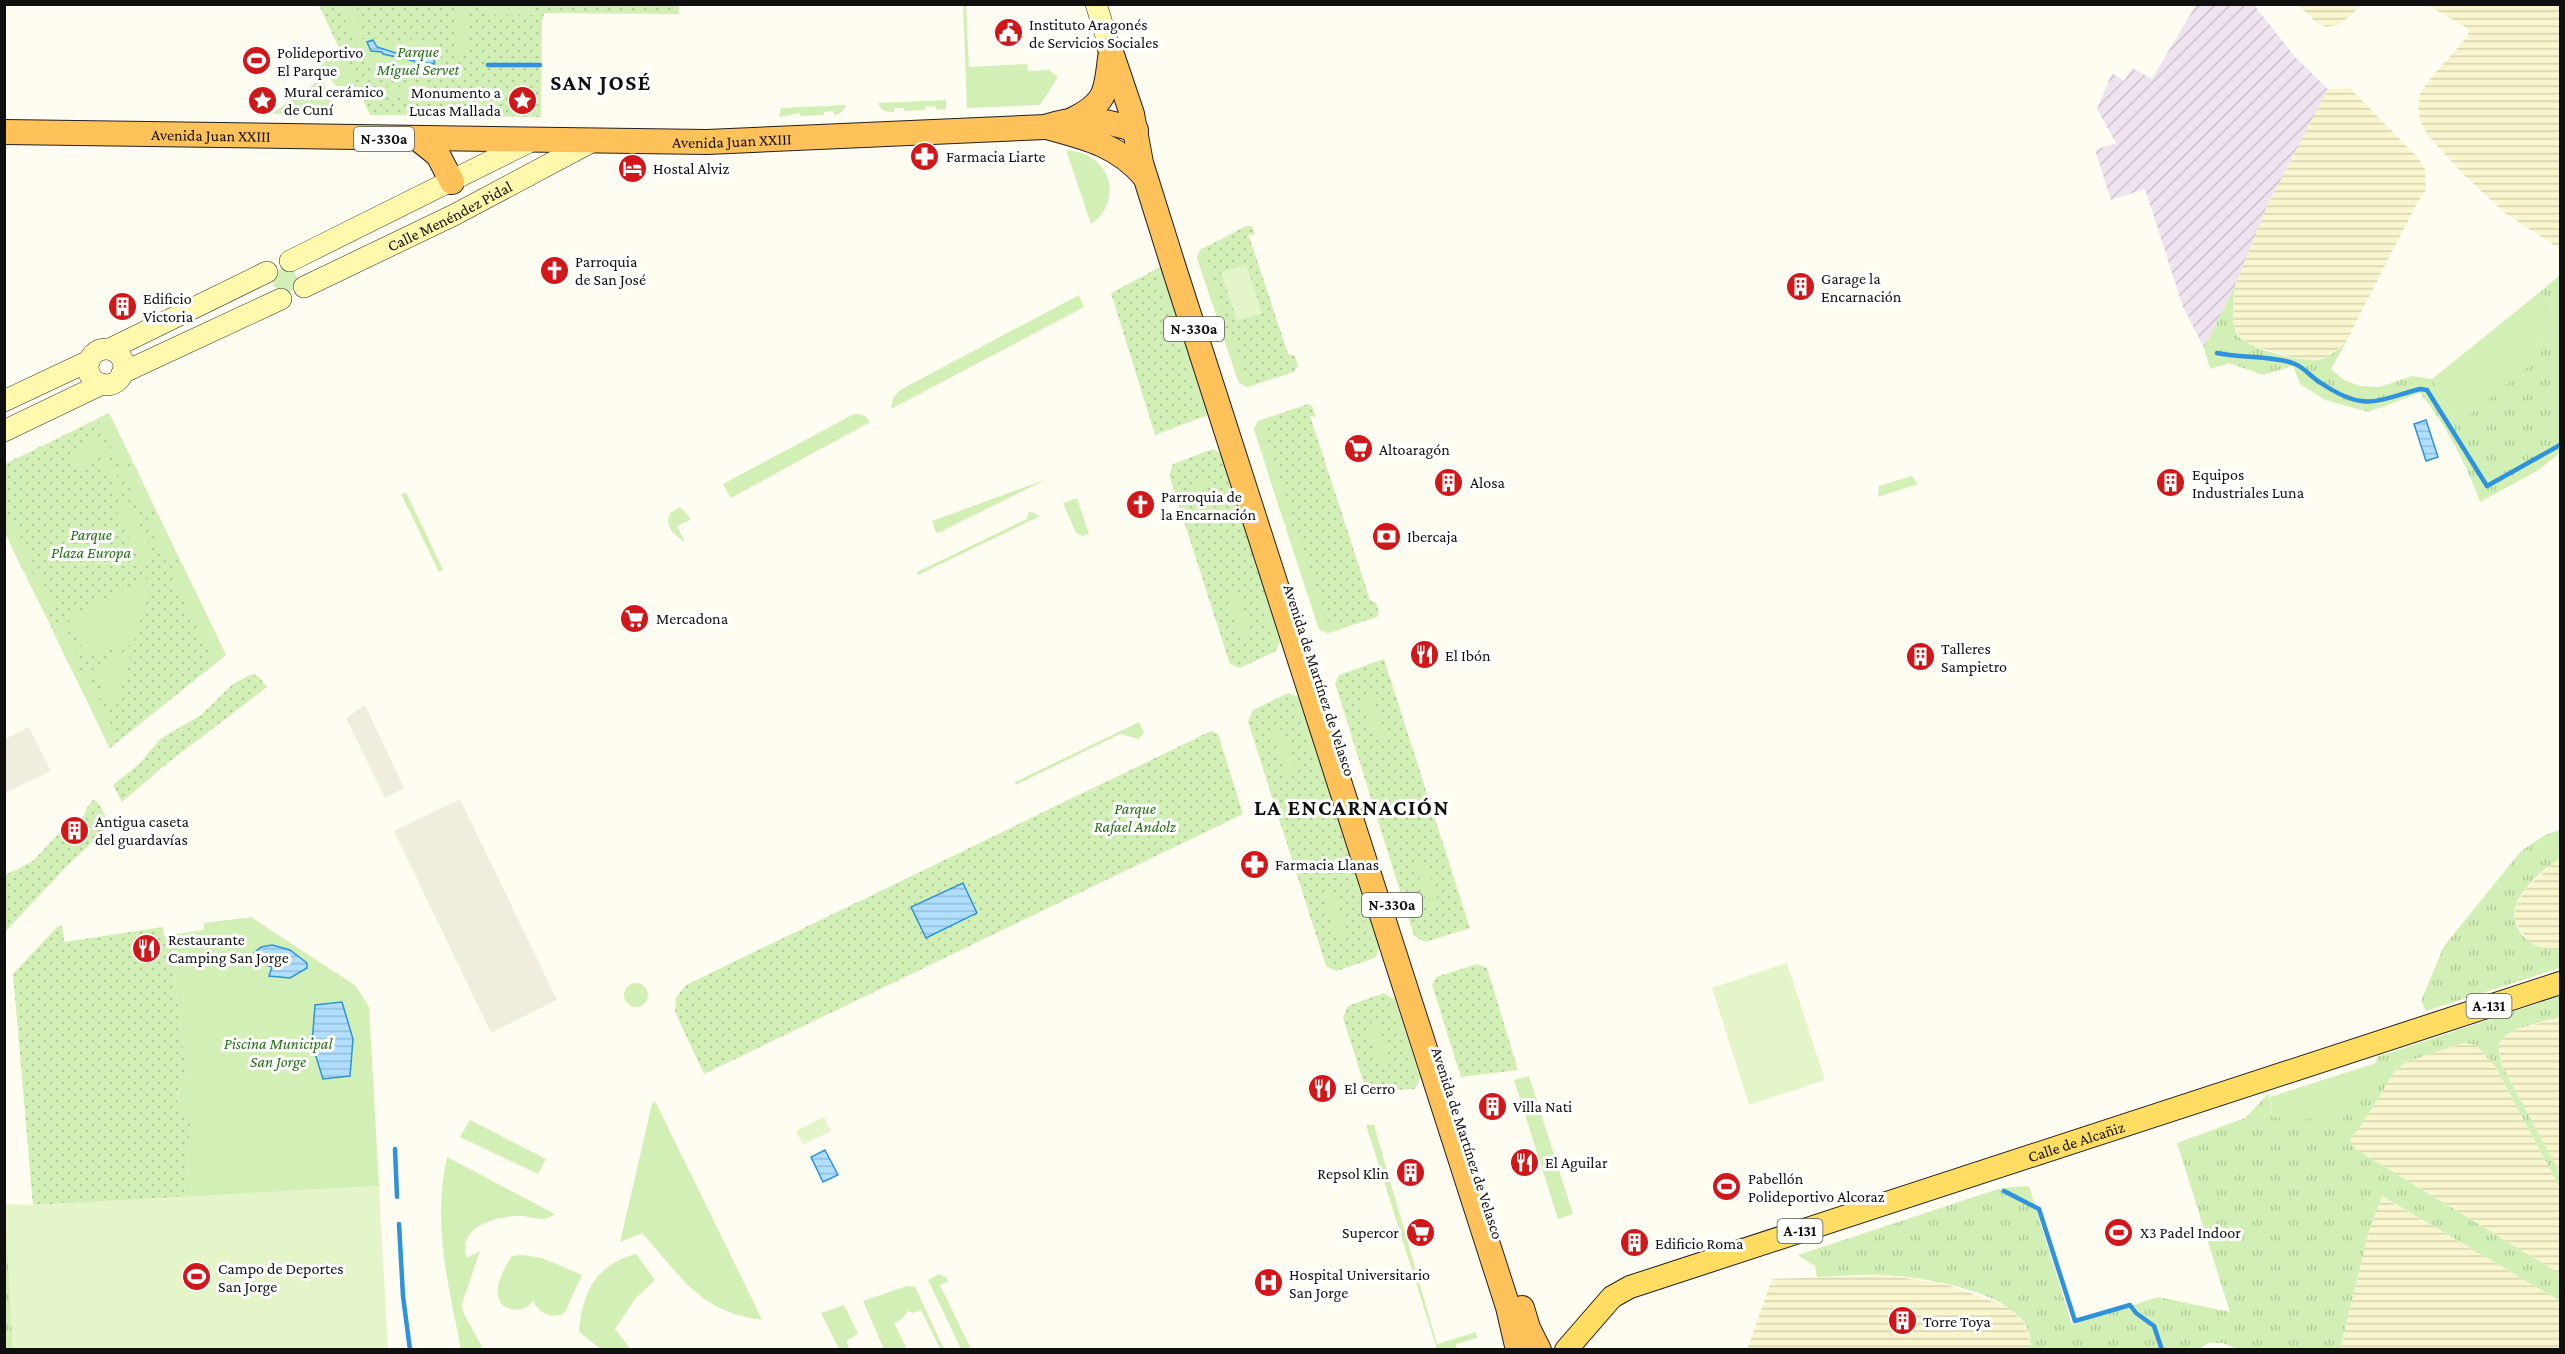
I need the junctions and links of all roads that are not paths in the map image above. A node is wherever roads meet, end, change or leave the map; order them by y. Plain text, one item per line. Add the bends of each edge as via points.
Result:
1 (1096, 4) edge
2 (1110, 50) junction
3 (1134, 122) junction
4 (1077, 127) junction
5 (4, 132) edge
6 (418, 139) junction
7 (533, 140) junction
8 (594, 141) junction
9 (1146, 179) junction
10 (452, 182) junction
11 (290, 261) junction
12 (267, 273) junction
13 (304, 287) junction
14 (281, 299) junction
15 (110, 350) junction
16 (89, 360) junction
17 (122, 373) junction
18 (102, 384) junction
19 (4, 401) edge
20 (4, 431) edge
21 (2560, 983) edge
22 (1599, 1312) junction
23 (1518, 1350) edge
24 (1539, 1350) edge
25 (1566, 1350) edge
26 (1584, 1350) edge

1 - 2 main road, Avenida de Martínez de Velasco
2 - 3 highway, Avenida de Martínez de Velasco / N-330a
2 - 4 highway, Avenida Juan XXIII / N-330a via 1107,84 1101,100
3 - 4 highway, Avenida Juan XXIII / N-330a
3 - 9 highway, Avenida de Martínez de Velasco / N-330a
3 - 24 highway, Avenida de Martínez de Velasco / N-330a via 1149,150 1193,283 1524,1316
4 - 8 highway, Avenida Juan XXIII / N-330a via 733,142
4 - 9 highway, N-330a via 1119,153
5 - 6 highway, Avenida Juan XXIII / N-330a
6 - 7 highway, Avenida Juan XXIII / N-330a
6 - 10 highway via 438,155
7 - 8 highway, Avenida Juan XXIII / N-330a
7 - 10 main road, Calle Menéndez Pidal
8 - 13 main road, Calle Menéndez Pidal via 454,215
9 - 23 highway, Avenida de Martínez de Velasco / N-330a via 1508,1307
10 - 11 main road, Calle Menéndez Pidal
11 - 12 main road via 279,261
11 - 13 main road via 303,271
12 - 14 main road via 268,289
12 - 15 main road
13 - 14 main road via 297,296
14 - 17 main road
15 - 16 main road via 99,350
15 - 17 main road via 121,358
16 - 18 main road via 90,375
16 - 19 main road
17 - 18 main road via 116,381
18 - 20 main road
21 - 22 main road, Calle de Alcañiz / A-131 via 1630,1287 1612,1297
22 - 25 main road, Calle de Alcañiz
22 - 26 main road, Calle de Alcañiz

